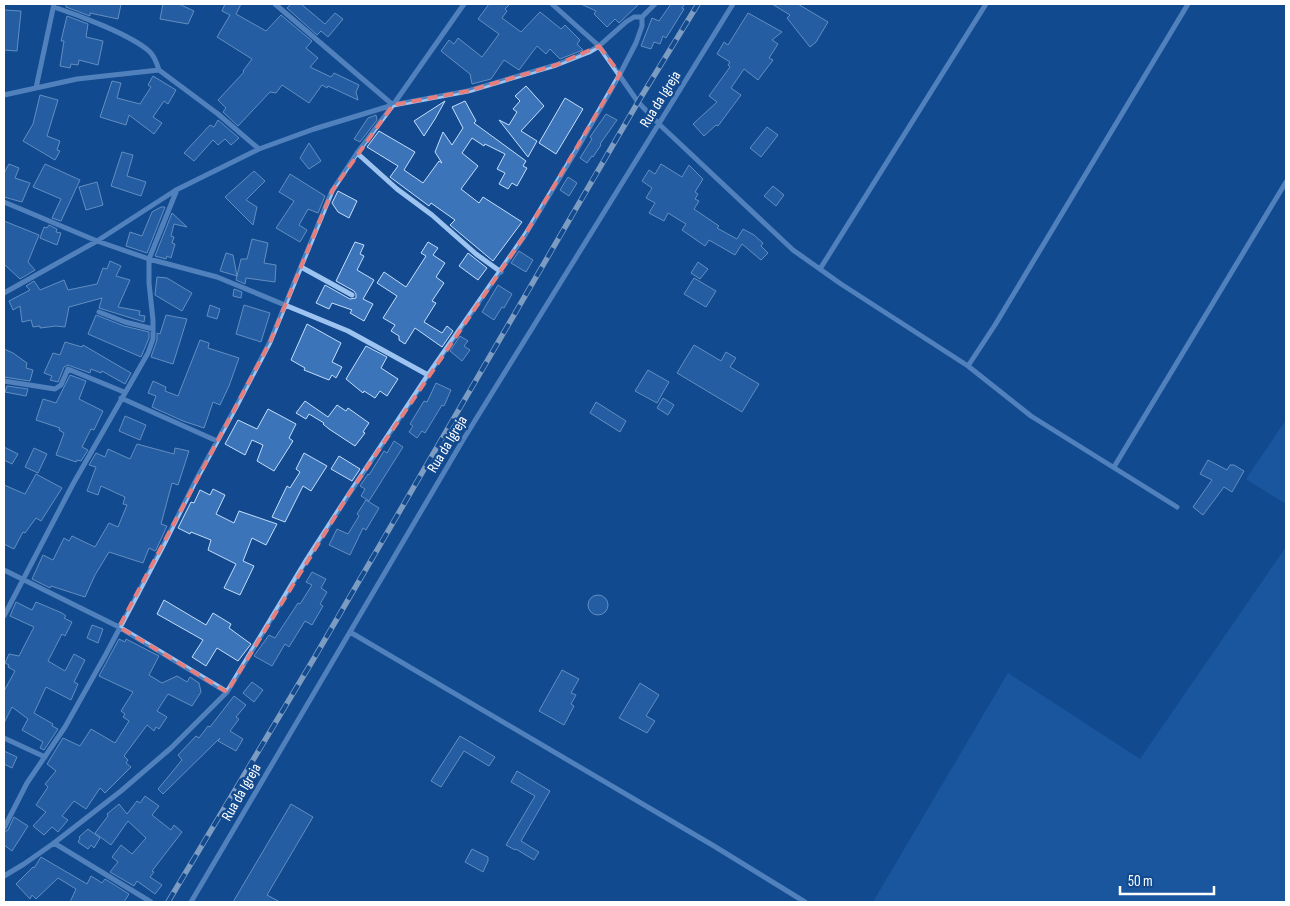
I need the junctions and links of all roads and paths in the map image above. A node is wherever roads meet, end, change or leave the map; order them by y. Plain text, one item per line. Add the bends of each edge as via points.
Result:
1 (275, 4) edge
2 (464, 4) edge
3 (552, 4) edge
4 (655, 4) edge
5 (733, 4) edge
6 (986, 4) edge
7 (1188, 4) edge
8 (54, 6) edge
9 (642, 17) junction
10 (599, 46) junction
11 (159, 70) junction
12 (620, 74) junction
13 (36, 88) junction
14 (4, 95) edge
15 (393, 105) junction
16 (660, 124) junction
17 (259, 149) junction
18 (357, 153) junction
19 (1286, 182) edge
20 (176, 190) junction
21 (4, 202) edge
22 (97, 241) junction
23 (150, 259) junction
24 (301, 267) junction
25 (820, 269) junction
26 (500, 272) junction
27 (4, 293) edge
28 (352, 295) dead end
29 (286, 305) junction
30 (99, 312) dead end
31 (153, 329) junction
32 (968, 366) junction
33 (428, 375) junction
34 (4, 381) edge
35 (124, 392) junction
36 (121, 398) junction
37 (217, 442) junction
38 (1114, 467) junction
39 (1177, 507) dead end
40 (4, 570) edge
41 (23, 580) junction
42 (4, 616) edge
43 (119, 627) junction
44 (350, 632) junction
45 (227, 692) junction
46 (4, 738) edge
47 (45, 757) junction
48 (4, 828) edge
49 (54, 842) junction
50 (4, 876) edge
51 (151, 902) edge
52 (191, 902) edge
53 (805, 902) edge

1 - 15 street
2 - 15 street
3 - 10 street
4 - 9 street
5 - 16 street, Rua da Igreja
6 - 25 street
7 - 32 street
8 - 11 street via 142,46 152,54
8 - 13 street
9 - 10 street via 626,22
9 - 12 street via 636,43
10 - 12 street
10 - 15 street via 556,66 468,90
11 - 13 street via 77,79
11 - 17 street
12 - 16 street via 638,102
12 - 26 street
13 - 14 street
15 - 17 street
15 - 18 street
16 - 25 street via 793,250
16 - 44 street, Rua da Igreja via 463,440
17 - 20 street
18 - 24 street via 332,191
18 - 26 street
19 - 38 street
20 - 22 street
20 - 23 street
21 - 22 street
22 - 23 street
22 - 27 street
23 - 29 street via 217,277
23 - 31 street
24 - 28 street
24 - 29 street
25 - 32 street
26 - 33 street
29 - 33 street via 348,331
29 - 37 street
30 - 31 street
31 - 35 street via 148,353
32 - 38 street via 1031,416
33 - 45 street via 307,559
34 - 35 street via 55,389 61,385 68,370
35 - 36 street
36 - 37 street
36 - 41 street
37 - 43 street
38 - 39 street
40 - 41 street
41 - 42 street
41 - 43 street
43 - 45 street
43 - 47 street via 65,727
44 - 52 street, Rua da Igreja
44 - 53 street
45 - 49 street via 171,748
46 - 47 street
47 - 48 street via 27,783
49 - 50 street
49 - 51 street

